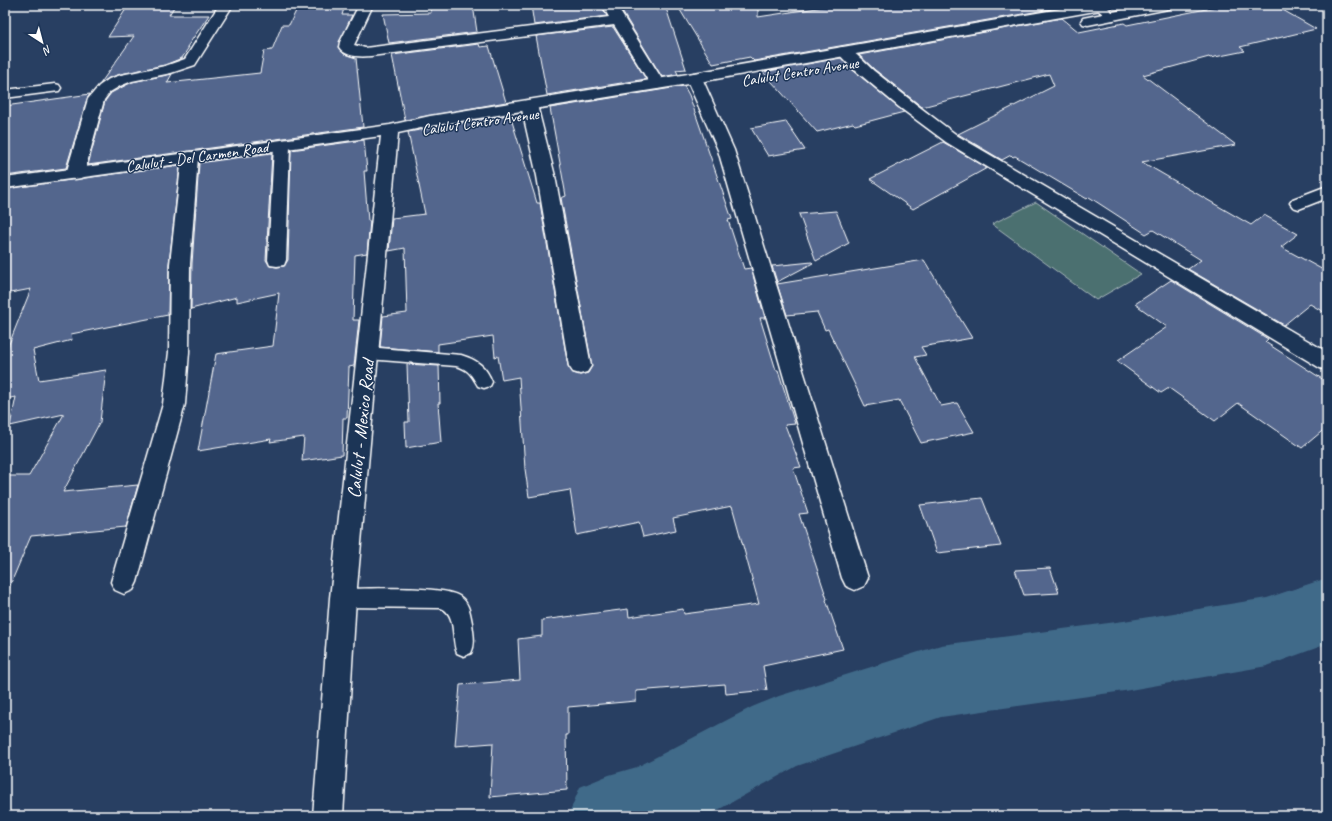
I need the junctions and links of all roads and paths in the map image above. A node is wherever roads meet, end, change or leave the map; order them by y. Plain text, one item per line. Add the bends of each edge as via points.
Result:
1 (226, 5) edge
2 (366, 5) edge
3 (609, 5) edge
4 (1168, 5) edge
5 (1103, 8) edge
6 (617, 20) junction
7 (928, 36) junction
8 (940, 48) junction
9 (849, 57) junction
10 (697, 83) junction
11 (657, 84) junction
12 (55, 88) dead end
13 (5, 94) edge
14 (531, 110) junction
15 (390, 130) junction
16 (282, 146) junction
17 (190, 157) junction
18 (75, 174) junction
19 (5, 183) edge
20 (1327, 192) edge
21 (1299, 203) dead end
22 (277, 260) dead end
23 (368, 353) junction
24 (1327, 362) edge
25 (580, 366) dead end
26 (484, 382) dead end
27 (855, 578) dead end
28 (124, 582) dead end
29 (343, 598) junction
30 (464, 646) dead end
31 (328, 816) edge

1 - 18 street via 190,62 181,67 121,81 102,90 96,99
2 - 6 street via 346,47 351,51 361,53 387,50
3 - 6 street
4 - 5 street, Calulut Centro Avenue
5 - 7 street, Calulut Centro Avenue
5 - 8 street, Calulut Centro Avenue
6 - 11 street
7 - 8 street
7 - 9 street, Calulut Centro Avenue
8 - 9 street, Calulut Centro Avenue
9 - 10 street, Calulut Centro Avenue
9 - 24 street via 905,104 965,147
10 - 11 street, Calulut Centro Avenue
10 - 14 street, Calulut Centro Avenue
10 - 27 street via 726,150
11 - 14 street, Calulut Centro Avenue
12 - 13 lane
14 - 15 street, Calulut Centro Avenue via 431,132
14 - 25 street via 546,176
15 - 16 street, Calulut - Del Carmen Road
15 - 23 street, Calulut - Mexico Road
16 - 17 street, Calulut - Del Carmen Road
16 - 22 street
17 - 18 street, Calulut - Del Carmen Road
17 - 28 street via 180,264 179,352 174,404
18 - 19 street, Calulut - Del Carmen Road
20 - 21 street
23 - 26 lane via 466,362 474,366 482,375
23 - 29 street, Calulut - Mexico Road
29 - 30 lane via 441,599 453,602 460,611
29 - 31 street, Calulut - Mexico Road

